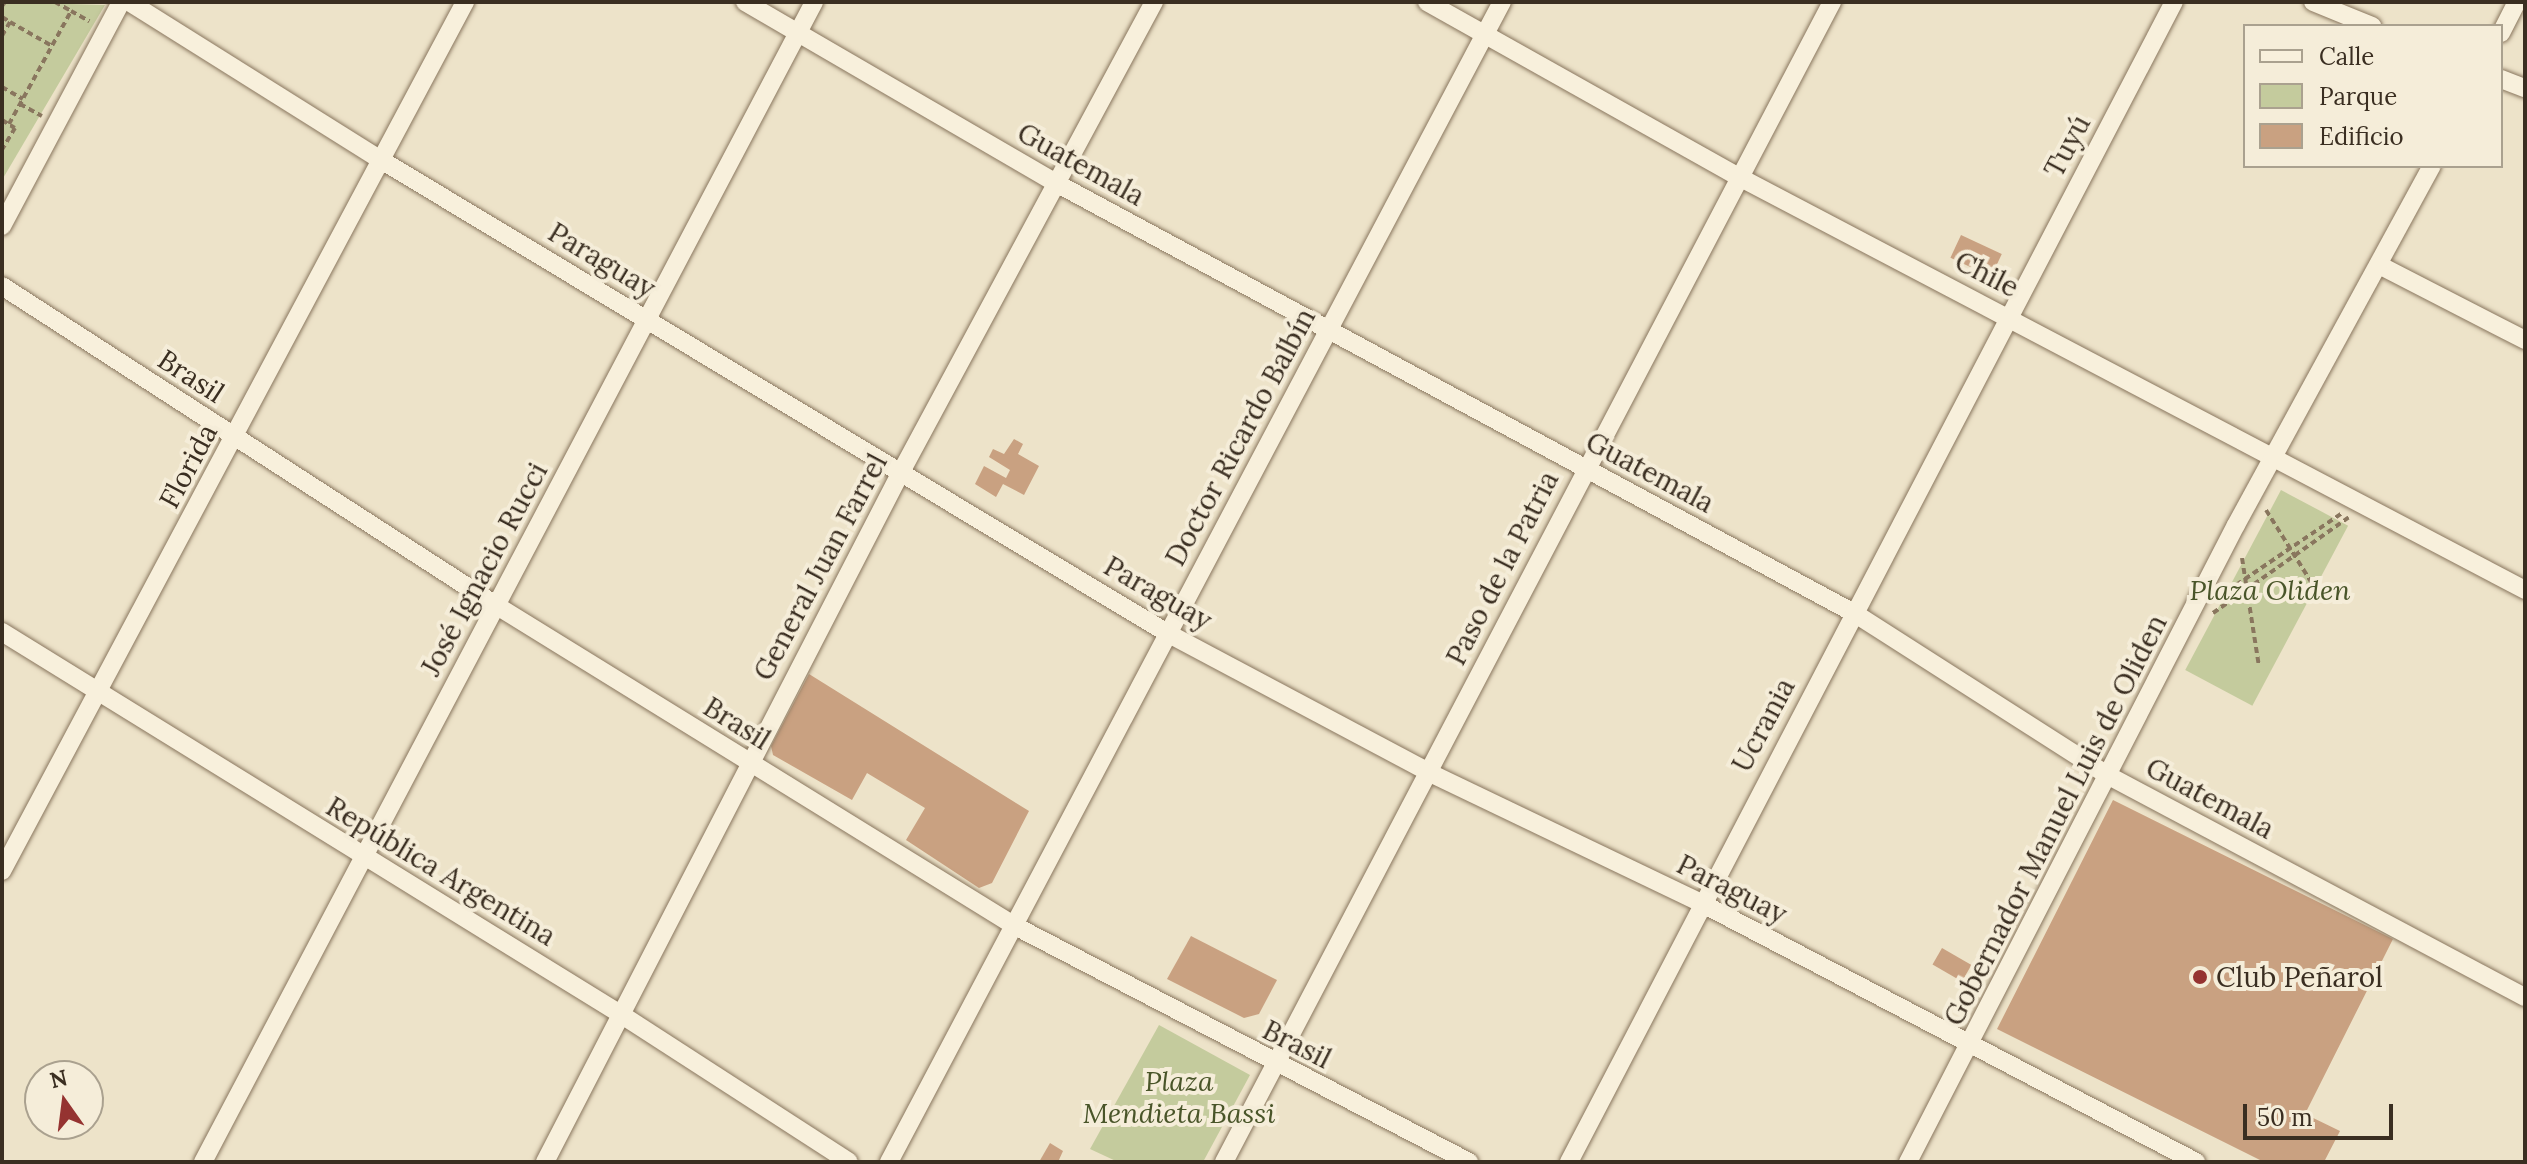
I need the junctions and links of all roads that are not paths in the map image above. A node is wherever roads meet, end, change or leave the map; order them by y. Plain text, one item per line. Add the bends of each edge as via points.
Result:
1 (121, 2) edge
2 (129, 2) edge
3 (465, 2) edge
4 (745, 2) edge
5 (814, 2) edge
6 (1154, 2) edge
7 (1427, 2) edge
8 (1502, 2) edge
9 (1832, 2) edge
10 (2174, 2) edge
11 (2313, 2) edge
12 (2517, 2) edge
13 (2367, 24) edge
14 (2503, 29) edge
15 (798, 32) junction
16 (1485, 35) junction
17 (2503, 80) edge
18 (2525, 88) edge
19 (381, 160) junction
20 (2431, 168) edge
21 (1741, 178) junction
22 (1056, 183) junction
23 (2, 226) edge
24 (2381, 266) junction
25 (2, 286) edge
26 (2009, 317) junction
27 (647, 320) junction
28 (1326, 332) junction
29 (2525, 340) edge
30 (235, 438) junction
31 (2273, 456) junction
32 (1586, 469) junction
33 (901, 472) junction
34 (2525, 590) edge
35 (497, 606) junction
36 (1854, 613) junction
37 (2, 632) edge
38 (1169, 634) junction
39 (97, 693) junction
40 (749, 763) junction
41 (1428, 772) junction
42 (2109, 776) junction
43 (364, 857) junction
44 (2, 871) edge
45 (1701, 903) junction
46 (1015, 926) junction
47 (2525, 997) edge
48 (622, 1015) junction
49 (1969, 1045) junction
50 (1276, 1064) junction
51 (203, 1162) edge
52 (545, 1162) edge
53 (849, 1162) edge
54 (889, 1162) edge
55 (1224, 1162) edge
56 (1469, 1162) edge
57 (1569, 1162) edge
58 (1908, 1162) edge
59 (2196, 1162) edge

1 - 23 street
2 - 19 street, Paraguay
3 - 19 street, Florida
4 - 15 street, Guatemala
5 - 15 street, José Ignacio Rucci
6 - 22 street, General Juan Farrel
7 - 16 street, Chile
8 - 16 street, Doctor Ricardo Balbín
9 - 21 street, Paso de la Patria
10 - 26 street, Tuyú
11 - 13 street
12 - 14 street
15 - 22 street, Guatemala
15 - 27 street, José Ignacio Rucci
16 - 21 street, Chile
16 - 28 street, Doctor Ricardo Balbín
17 - 18 street
19 - 27 street, Paraguay
19 - 30 street, Florida
20 - 24 street, Gobernador Manuel Luis de Oliden
21 - 26 street, Chile
21 - 32 street, Paso de la Patria
22 - 28 street, Guatemala
22 - 33 street, General Juan Farrel
24 - 29 street
24 - 31 street, Gobernador Manuel Luis de Oliden
25 - 30 street, Brasil
26 - 31 street, Chile
26 - 36 street, Ucrania
27 - 33 street, Paraguay
27 - 35 street, José Ignacio Rucci
28 - 32 street, Guatemala
28 - 38 street, Doctor Ricardo Balbín
30 - 35 street, Brasil
30 - 39 street, Florida
31 - 34 street, Chile
31 - 42 street, Gobernador Manuel Luis de Oliden via 2236,525 2200,616
32 - 36 street, Guatemala
32 - 41 street, Paso de la Patria
33 - 38 street, Paraguay
33 - 40 street, General Juan Farrel
35 - 40 street, Brasil
35 - 43 street, José Ignacio Rucci
36 - 42 street, Guatemala
36 - 45 street, Ucrania
37 - 39 street, República Argentina
38 - 41 street, Paraguay
38 - 46 street, Doctor Ricardo Balbín
39 - 43 street, República Argentina
39 - 44 street, Florida
40 - 46 street, Brasil
40 - 48 street, General Juan Farrel
41 - 45 street, Paraguay
41 - 50 street, Paso de la Patria
42 - 47 street, Guatemala
42 - 49 street, Gobernador Manuel Luis de Oliden
43 - 48 street, República Argentina
43 - 51 street, José Ignacio Rucci
45 - 49 street, Paraguay
45 - 57 street, Ucrania
46 - 50 street, Brasil
46 - 54 street, Doctor Ricardo Balbín
48 - 52 street, General Juan Farrel
48 - 53 street, República Argentina
49 - 58 street, Gobernador Manuel Luis de Oliden
49 - 59 street, Paraguay
50 - 55 street, Paso de la Patria
50 - 56 street, Brasil

